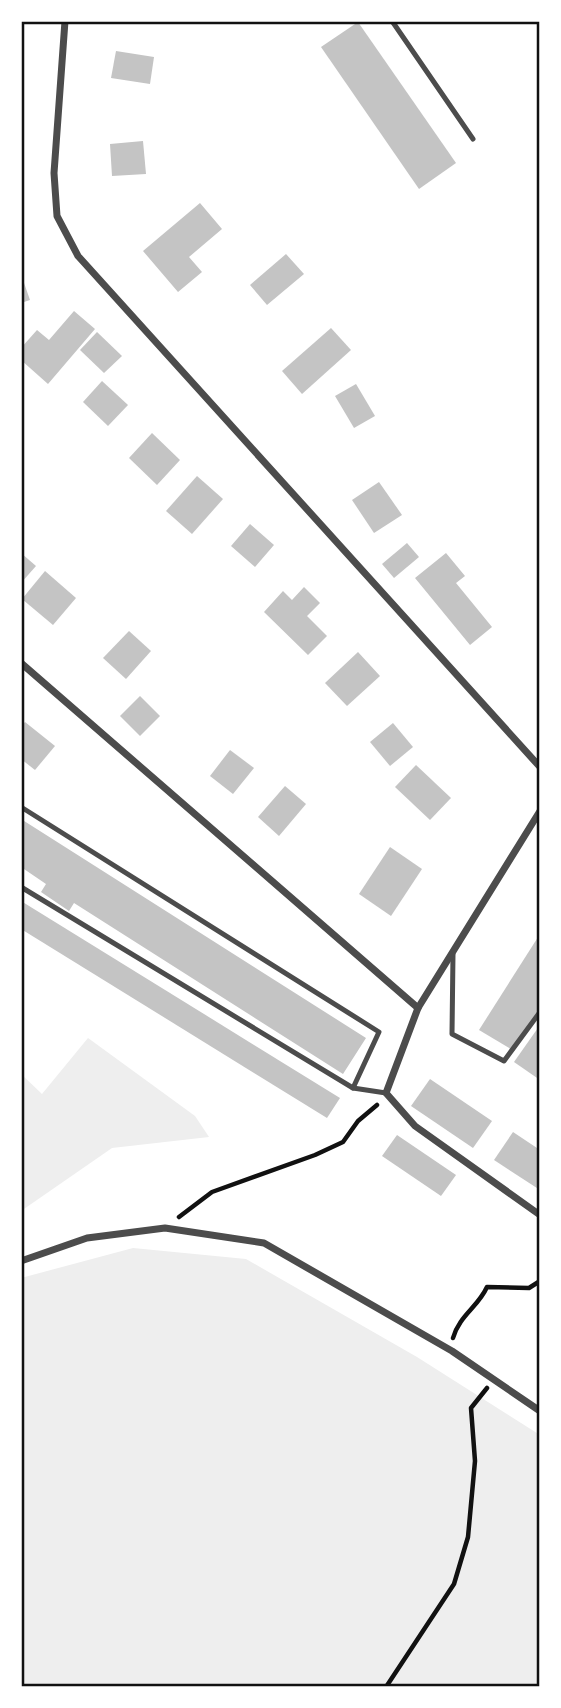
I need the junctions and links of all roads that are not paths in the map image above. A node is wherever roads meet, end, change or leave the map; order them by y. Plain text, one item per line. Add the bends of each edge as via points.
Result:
1 (65, 21) edge
2 (392, 21) edge
3 (472, 139) dead end
4 (21, 663) edge
5 (540, 767) edge
6 (21, 807) edge
7 (540, 811) edge
8 (21, 887) edge
9 (453, 954) junction
10 (418, 1008) junction
11 (540, 1012) edge
12 (354, 1088) junction
13 (386, 1093) junction
14 (540, 1215) edge
15 (21, 1261) edge
16 (540, 1411) edge

1 - 5 street via 54,173 57,216 78,256
2 - 3 lane
4 - 10 street
6 - 12 lane via 379,1032
7 - 9 street
8 - 12 lane
9 - 10 street
9 - 11 lane via 452,1034 504,1061
10 - 13 street
12 - 13 lane
13 - 14 street via 415,1126
15 - 16 street via 87,1238 165,1228 264,1243 452,1351

